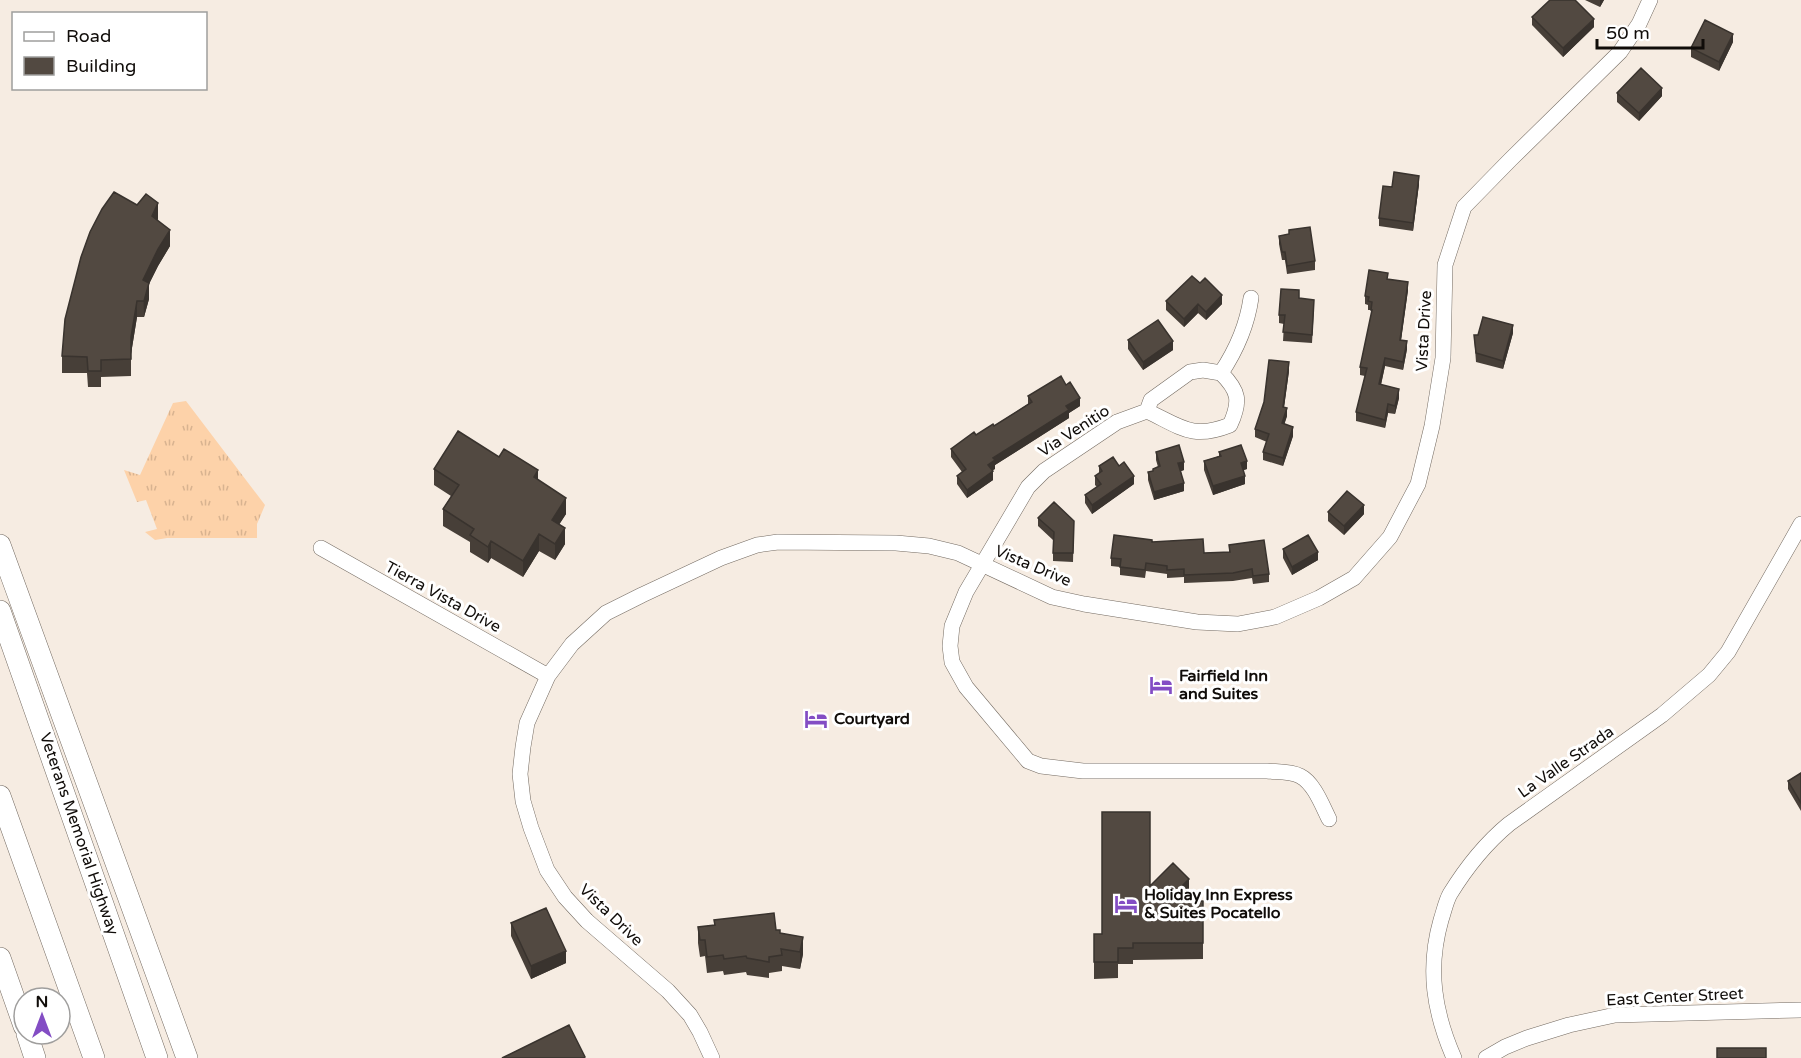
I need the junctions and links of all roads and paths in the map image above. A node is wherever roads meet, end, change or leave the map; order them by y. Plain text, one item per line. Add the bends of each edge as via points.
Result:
1 (1650, 0) edge
2 (1251, 298) dead end
3 (1221, 373) junction
4 (1147, 411) junction
5 (1801, 524) edge
6 (0, 545) edge
7 (321, 549) dead end
8 (984, 564) junction
9 (0, 611) edge
10 (548, 676) junction
11 (0, 796) edge
12 (1329, 819) dead end
13 (0, 958) edge
14 (12, 992) edge
15 (1801, 1010) edge
16 (94, 1058) edge
17 (157, 1058) edge
18 (187, 1058) edge
19 (712, 1058) edge
20 (1454, 1058) edge
21 (1486, 1058) edge

1 - 8 street, Vista Drive via 1620,52 1464,207 1445,265 1443,358 1418,484 1390,537 1354,578 1275,617 1238,624 1175,619 1052,597
2 - 3 street via 1244,331
3 - 4 street via 1190,372 1151,400
3 - 4 street via 1237,394 1237,410 1230,425 1214,431 1191,432
4 - 8 street, Via Venitio via 1117,422 1044,471 1028,487
5 - 20 street, La Valle Strada via 1728,652 1709,675 1662,715 1509,824 1480,853 1449,895 1436,939 1433,970 1436,1004
6 - 18 highway
7 - 10 street, Tierra Vista Drive
8 - 10 street, Vista Drive via 958,553 912,544 757,545 689,572 606,613 572,644
8 - 12 street, Via Venitio via 966,592 952,626 952,662 966,687 1028,761 1083,771 1290,773 1308,782
9 - 17 highway, Veterans Memorial Highway
10 - 19 street, Vista Drive via 527,723 520,774 523,801 547,870 587,921 668,991 690,1016
11 - 16 highway
13 - 14 highway
15 - 21 street, East Center Street via 1615,1015 1527,1038

